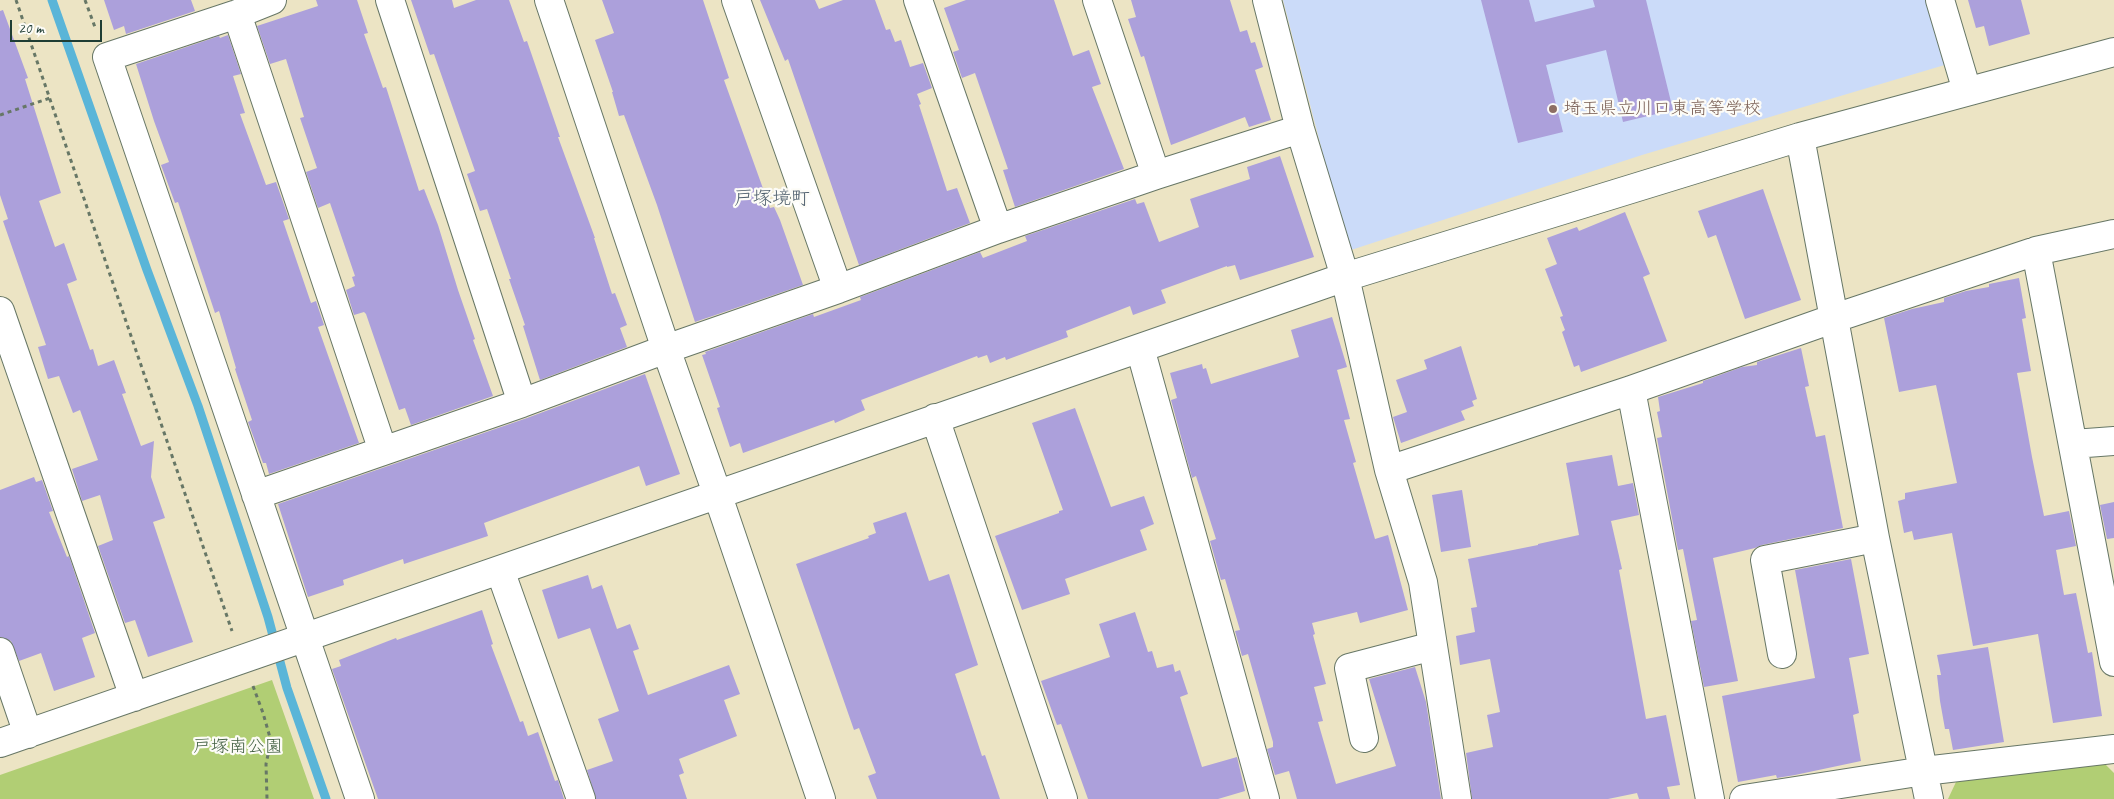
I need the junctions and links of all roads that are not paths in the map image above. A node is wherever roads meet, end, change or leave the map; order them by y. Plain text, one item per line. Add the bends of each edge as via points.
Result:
1 (272, 0) edge
2 (390, 0) edge
3 (549, 0) edge
4 (736, 0) edge
5 (918, 0) edge
6 (1097, 0) edge
7 (1267, 0) edge
8 (1940, 0) edge
9 (237, 14) junction
10 (2114, 52) edge
11 (1967, 91) junction
12 (1300, 129) junction
13 (1800, 137) junction
14 (1156, 175) junction
15 (998, 229) junction
16 (2114, 234) edge
17 (2036, 251) junction
18 (1345, 277) junction
19 (838, 289) junction
20 (0, 311) edge
21 (1835, 318) junction
22 (666, 348) junction
23 (1140, 348) junction
24 (1631, 390) junction
25 (522, 403) junction
26 (935, 418) junction
27 (2114, 441) edge
28 (2073, 444) junction
29 (383, 451) junction
30 (1389, 470) junction
31 (256, 495) junction
32 (718, 496) junction
33 (1875, 538) junction
34 (500, 570) junction
35 (305, 638) junction
36 (1433, 646) junction
37 (0, 652) edge
38 (1782, 654) dead end
39 (2114, 662) edge
40 (134, 697) junction
41 (28, 734) junction
42 (1364, 738) dead end
43 (0, 743) edge
44 (2114, 749) edge
45 (1924, 771) junction
46 (360, 799) edge
47 (581, 799) edge
48 (821, 799) edge
49 (1063, 799) edge
50 (1265, 799) edge
51 (1457, 799) edge
52 (1710, 799) edge
53 (1744, 799) edge
54 (1929, 799) edge

1 - 9 street
2 - 25 street
3 - 22 street
4 - 19 street
5 - 15 street
6 - 14 street
7 - 12 street
8 - 11 street
9 - 29 street
9 - 31 street via 107,58
10 - 11 street
11 - 13 street
12 - 14 street
12 - 18 street
13 - 18 street
13 - 21 street
14 - 15 street
15 - 19 street
16 - 17 street
17 - 21 street
17 - 28 street
18 - 23 street
18 - 30 street
19 - 22 street
20 - 40 street
21 - 24 street
21 - 33 street
22 - 25 street
22 - 32 street
23 - 26 street
23 - 50 street
24 - 30 street
24 - 52 street
25 - 29 street
26 - 32 street
26 - 49 street
27 - 28 street
28 - 39 street
29 - 31 street
30 - 36 street via 1423,582
31 - 35 street
32 - 34 street
32 - 48 street
33 - 38 street via 1765,560
33 - 45 street
34 - 35 street
34 - 47 street
35 - 40 street
35 - 46 street
36 - 42 street via 1349,668
36 - 51 street
37 - 41 street
40 - 41 street
41 - 43 street
44 - 45 street
45 - 53 street
45 - 54 street

